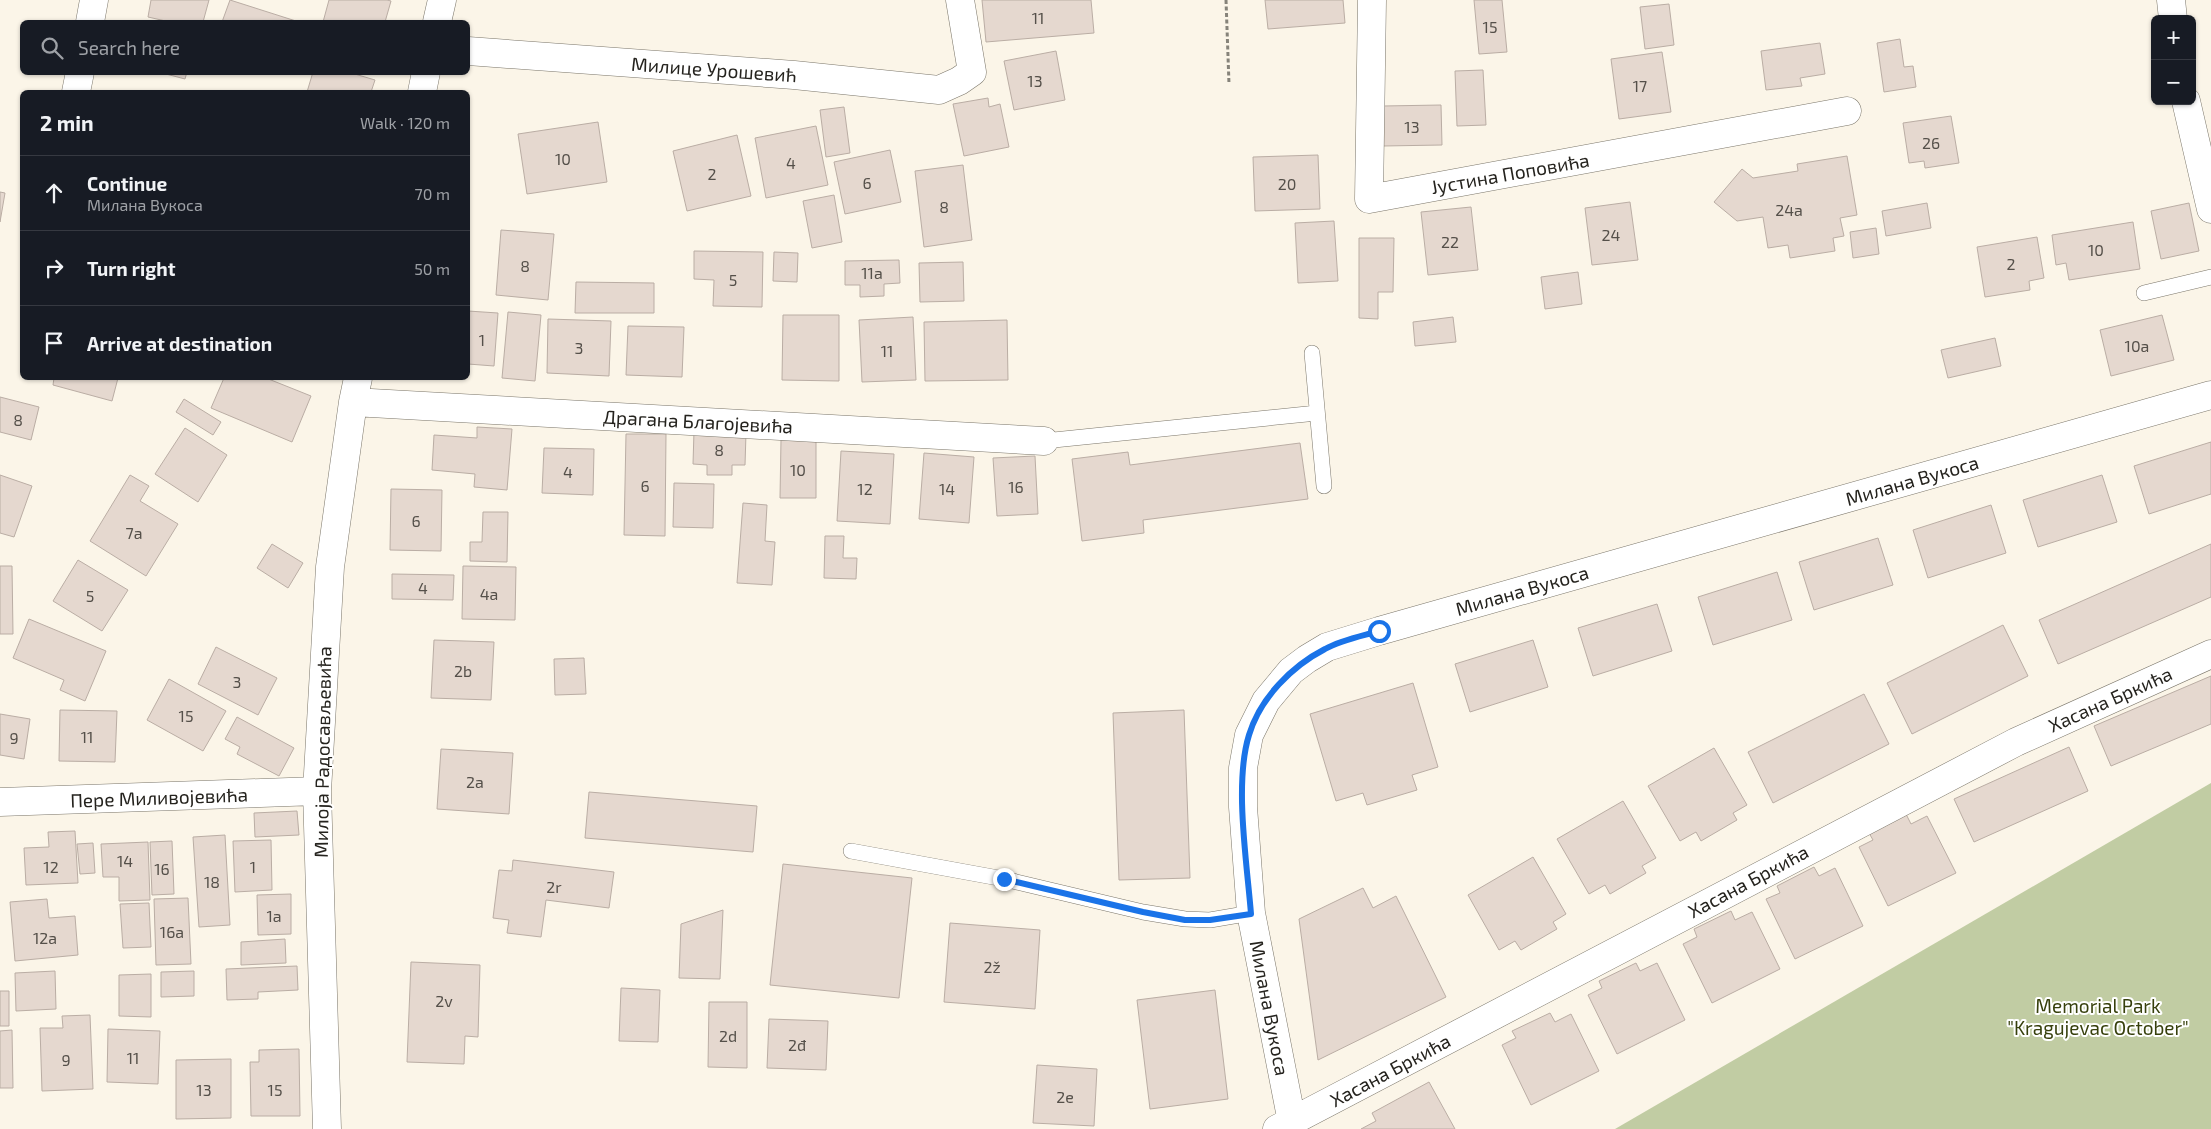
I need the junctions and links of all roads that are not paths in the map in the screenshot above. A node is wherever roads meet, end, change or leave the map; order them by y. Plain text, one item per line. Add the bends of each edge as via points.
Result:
1 (94, 0) edge
2 (442, 0) edge
3 (960, 0) edge
4 (1372, 0) edge
5 (2171, 0) edge
6 (2173, 15) edge
7 (90, 20) edge
8 (437, 20) edge
9 (470, 51) edge
10 (79, 75) edge
11 (425, 75) edge
12 (76, 90) edge
13 (422, 90) edge
14 (2187, 105) edge
15 (1846, 111) dead end
16 (2211, 209) edge
17 (2211, 277) edge
18 (2144, 293) dead end
19 (1312, 353) dead end
20 (355, 390) edge
21 (2211, 395) edge
22 (1317, 413) junction
23 (1044, 441) joint
24 (1324, 486) dead end
25 (2211, 654) edge
26 (317, 791) junction
27 (0, 802) edge
28 (851, 851) dead end
29 (1251, 914) junction
30 (1284, 1125) edge
31 (327, 1129) edge

1 - 7 street
2 - 8 street
3 - 9 street, Милице Урошевић via 972,72 939,90 794,75
4 - 15 street, Јустина Поповића via 1369,199
5 - 6 street
10 - 12 street
11 - 13 street
14 - 16 street
17 - 18 lane
19 - 22 lane
20 - 23 street, Драгана Благојевића
20 - 26 street, Милоја Радосављевића via 330,567
21 - 29 street, Милана Вукоса via 1327,647 1291,671 1266,701 1249,734 1242,768
22 - 23 lane
22 - 24 lane
25 - 30 street, Хасана Бркића via 2016,742
26 - 27 street, Пере Миливојевића
26 - 31 street, Милоја Радосављевића
28 - 29 lane via 1004,879 1185,920
29 - 30 street, Милана Вукоса

